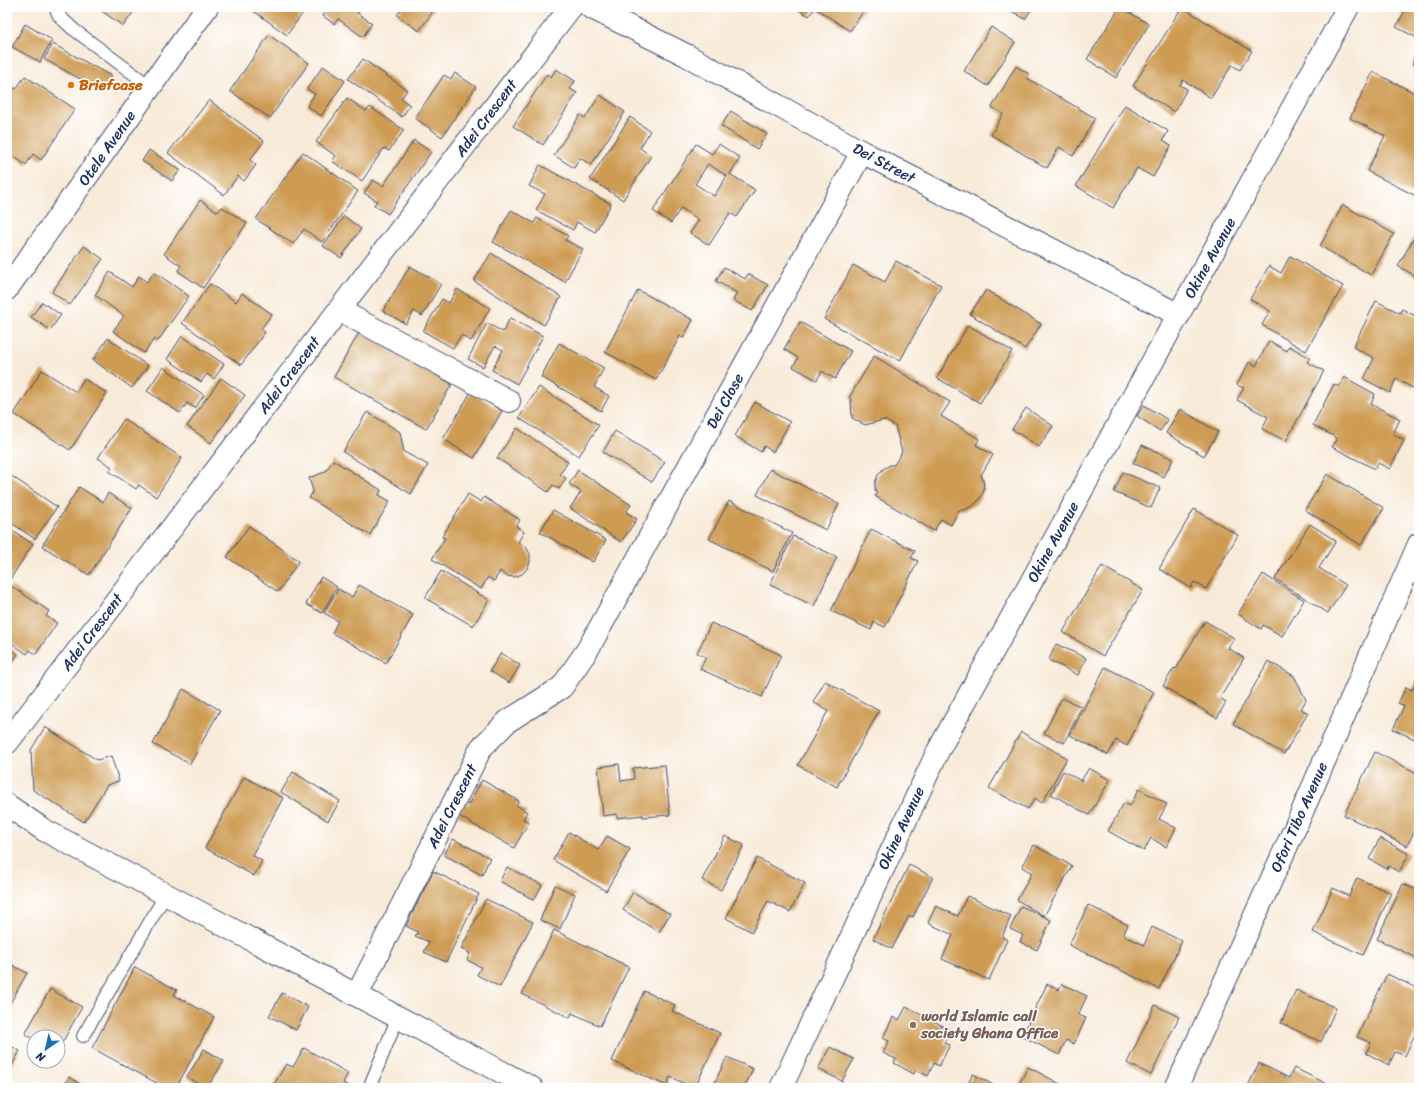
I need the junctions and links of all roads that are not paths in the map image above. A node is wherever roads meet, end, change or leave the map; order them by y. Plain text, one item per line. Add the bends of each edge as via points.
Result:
1 (55, 7) edge
2 (207, 7) edge
3 (571, 7) edge
4 (590, 7) edge
5 (1348, 7) edge
6 (151, 87) junction
7 (862, 152) junction
8 (7, 289) edge
9 (339, 310) junction
10 (1179, 314) junction
11 (509, 401) dead end
12 (1419, 544) edge
13 (588, 649) joint
14 (7, 743) edge
15 (7, 805) edge
16 (166, 894) junction
17 (357, 995) junction
18 (398, 1017) junction
19 (83, 1036) dead end
20 (369, 1088) edge
21 (532, 1088) edge
22 (781, 1088) edge
23 (1176, 1088) edge

1 - 6 lane via 59,16 73,30
2 - 6 street, Otele Avenue
3 - 9 street, Adei Crescent
4 - 7 street, Dei Street via 686,55
5 - 10 street, Okine Avenue
6 - 8 street, Otele Avenue
7 - 10 street, Dei Street
7 - 13 street, Dei Close
9 - 11 street
9 - 14 street, Adei Crescent
10 - 22 street, Okine Avenue via 938,751
12 - 23 street, Ofori Tibo Avenue via 1295,828
13 - 17 street, Adei Crescent via 562,687 508,721 481,748
15 - 16 street via 44,830
16 - 17 street
16 - 19 lane
17 - 18 street
18 - 20 lane
18 - 21 street

